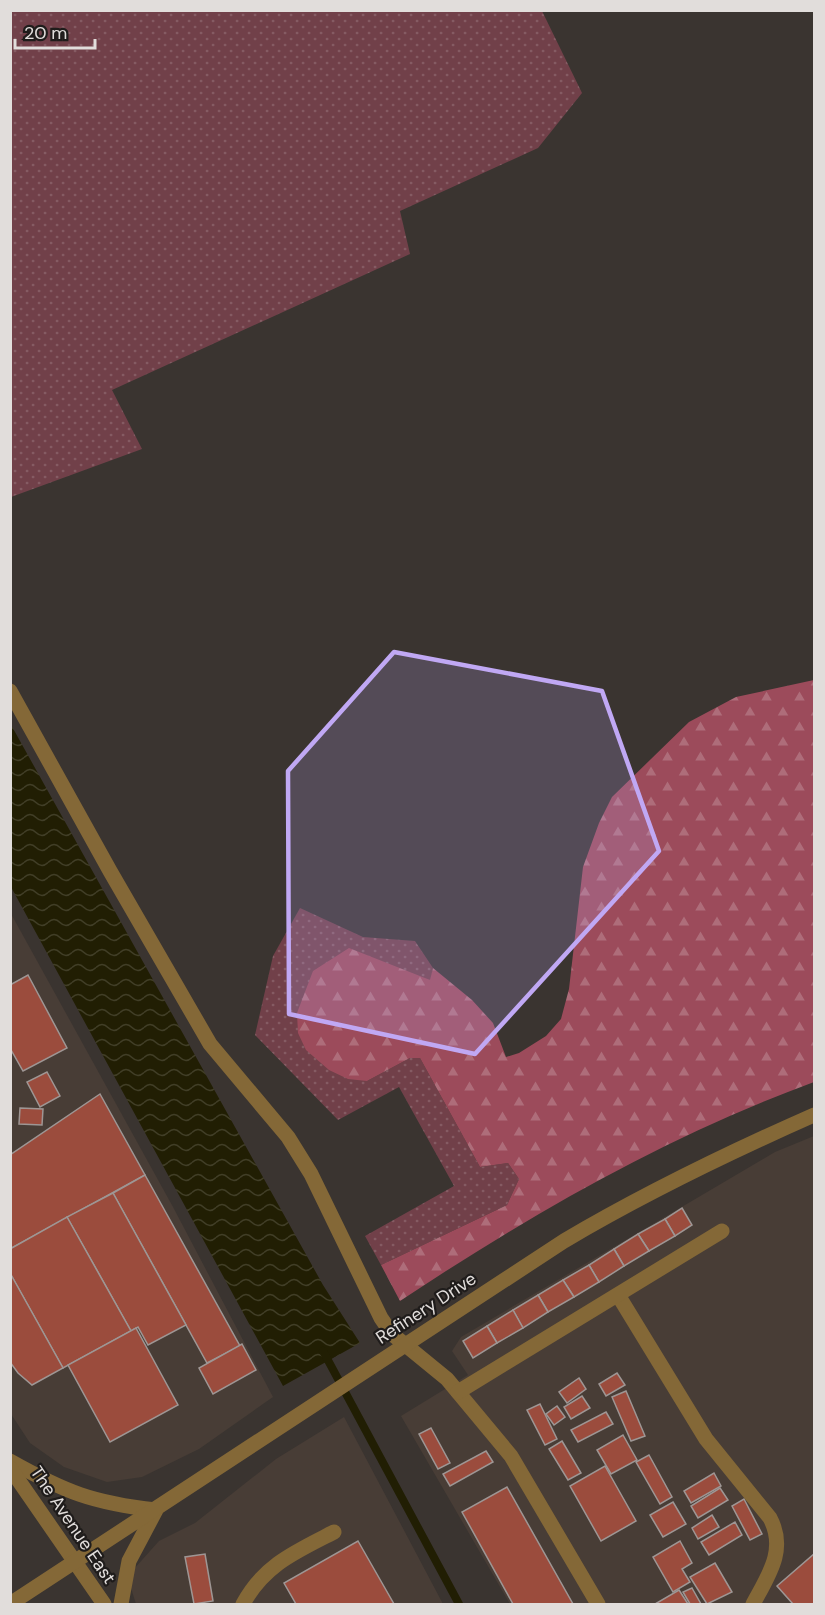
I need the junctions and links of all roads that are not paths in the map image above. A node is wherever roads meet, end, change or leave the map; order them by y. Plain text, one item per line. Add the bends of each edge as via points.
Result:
1 (10, 691) edge
2 (814, 1115) edge
3 (722, 1231) dead end
4 (618, 1295) junction
5 (405, 1345) junction
6 (458, 1392) junction
7 (10, 1461) edge
8 (10, 1468) edge
9 (156, 1510) junction
10 (334, 1532) dead end
11 (75, 1563) junction
12 (10, 1604) edge
13 (104, 1605) edge
14 (121, 1605) edge
15 (243, 1605) edge
16 (598, 1605) edge
17 (753, 1605) edge

1 - 5 street via 210,1044 288,1137 311,1173 381,1318
2 - 5 street, Refinery Drive via 629,1202
3 - 4 street
4 - 6 street
4 - 17 street via 706,1438 777,1532 775,1558
5 - 6 street
5 - 9 street, Refinery Drive
6 - 16 street via 511,1456
7 - 9 street via 79,1496 111,1505
8 - 11 street, The Avenue East
9 - 11 street, Refinery Drive
9 - 14 street, The Avenue East via 129,1561
10 - 15 street via 284,1558 258,1580
11 - 12 street, Refinery Drive
11 - 13 street, The Avenue East

